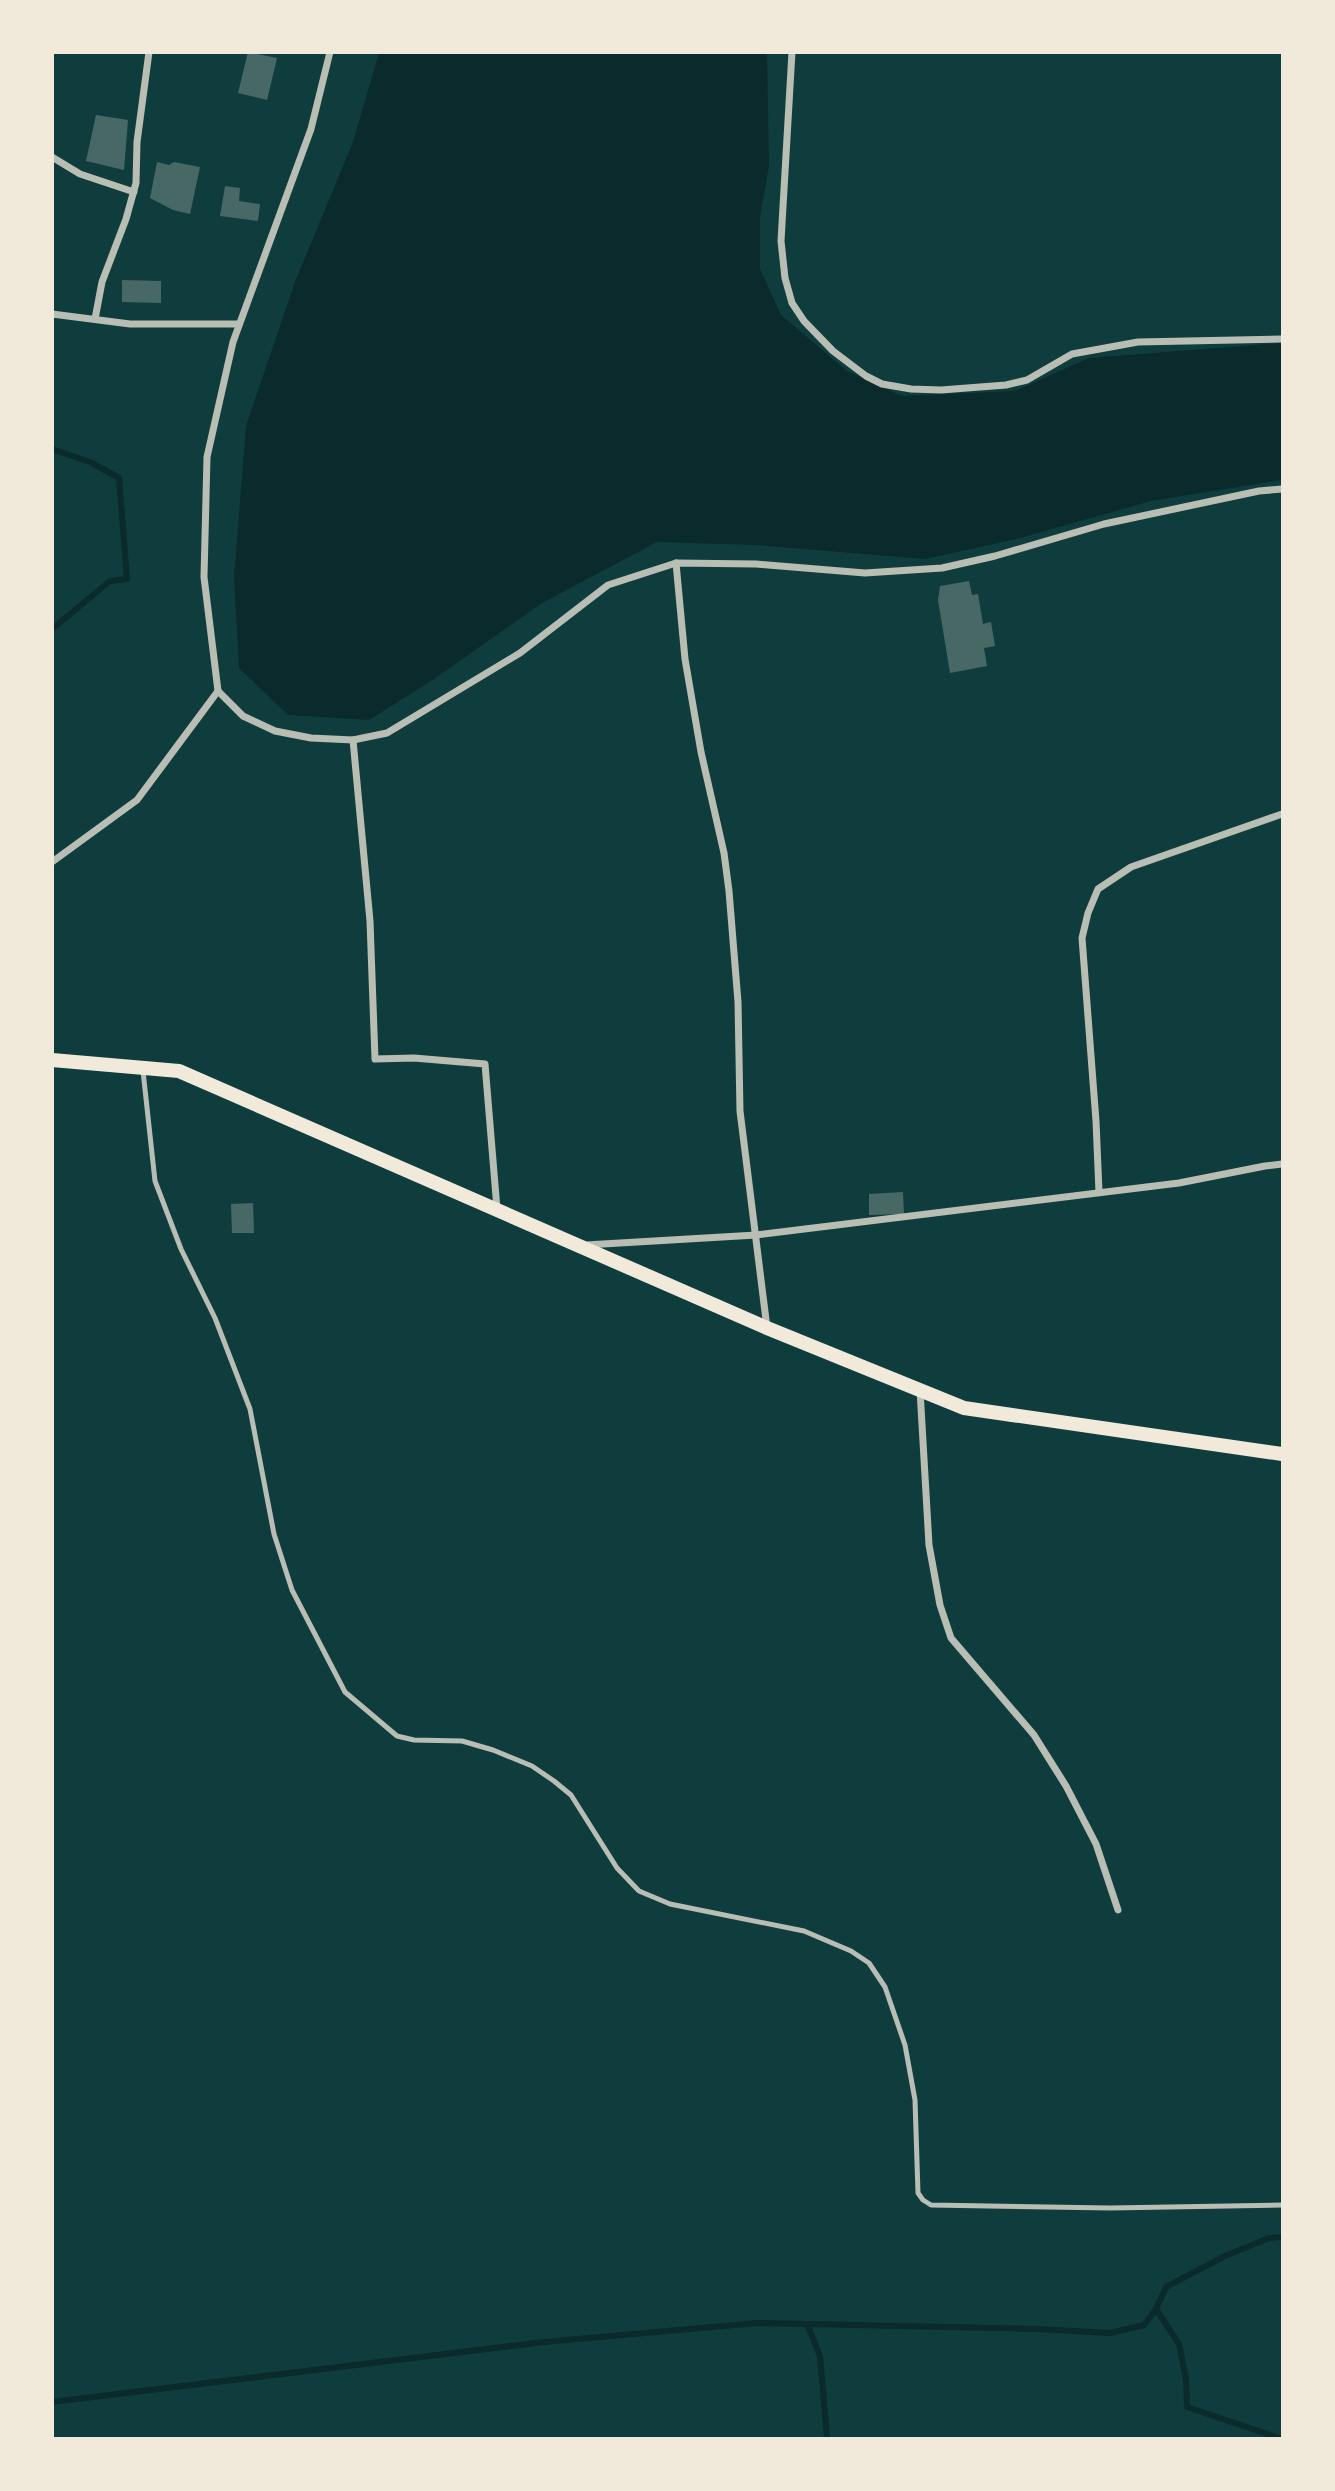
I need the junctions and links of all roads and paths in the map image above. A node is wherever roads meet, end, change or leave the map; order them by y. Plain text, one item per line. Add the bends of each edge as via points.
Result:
1 (149, 52) edge
2 (330, 52) edge
3 (792, 52) edge
4 (52, 157) edge
5 (134, 192) junction
6 (52, 314) edge
7 (96, 320) junction
8 (239, 324) junction
9 (1283, 339) edge
10 (1283, 489) edge
11 (676, 563) junction
12 (218, 691) junction
13 (353, 740) junction
14 (1283, 814) edge
15 (52, 862) edge
16 (52, 1060) edge
17 (143, 1068) junction
18 (1283, 1164) edge
19 (1099, 1192) junction
20 (497, 1209) junction
21 (756, 1235) junction
22 (578, 1245) junction
23 (767, 1328) junction
24 (920, 1390) junction
25 (1283, 1454) edge
26 (1118, 1910) dead end
27 (1283, 2205) edge

1 - 5 street
2 - 8 street via 311,129
3 - 9 street via 781,241 785,278 803,321 866,376 882,384 921,389 1006,385 1027,380 1072,354 1138,342
4 - 5 street via 80,174
5 - 7 street via 102,282
6 - 7 street
7 - 8 street
8 - 12 street via 207,457 204,577
10 - 11 street via 1104,524 942,568 865,573
11 - 13 street via 608,585 520,653 409,721 387,733
11 - 21 street via 685,659 729,891 740,1111
12 - 13 street via 243,716 275,730
12 - 15 street via 138,800
13 - 20 street via 370,921 375,1059 485,1064
14 - 19 street via 1131,867 1098,890 1082,938
16 - 17 main road
17 - 20 main road via 179,1071
17 - 27 lane via 155,1181 250,1409 274,1534 292,1590 345,1692 397,1736 461,1741 533,1766 571,1795 617,1868 639,1891 681,1907 803,1931 869,1963 885,1987 905,2045 915,2100 918,2193 931,2205
18 - 19 street
19 - 21 street
20 - 22 main road
21 - 22 street
21 - 23 street
22 - 23 main road
23 - 24 main road
24 - 25 main road via 964,1408
24 - 26 street via 929,1545 951,1638 1034,1735 1066,1786 1096,1844

